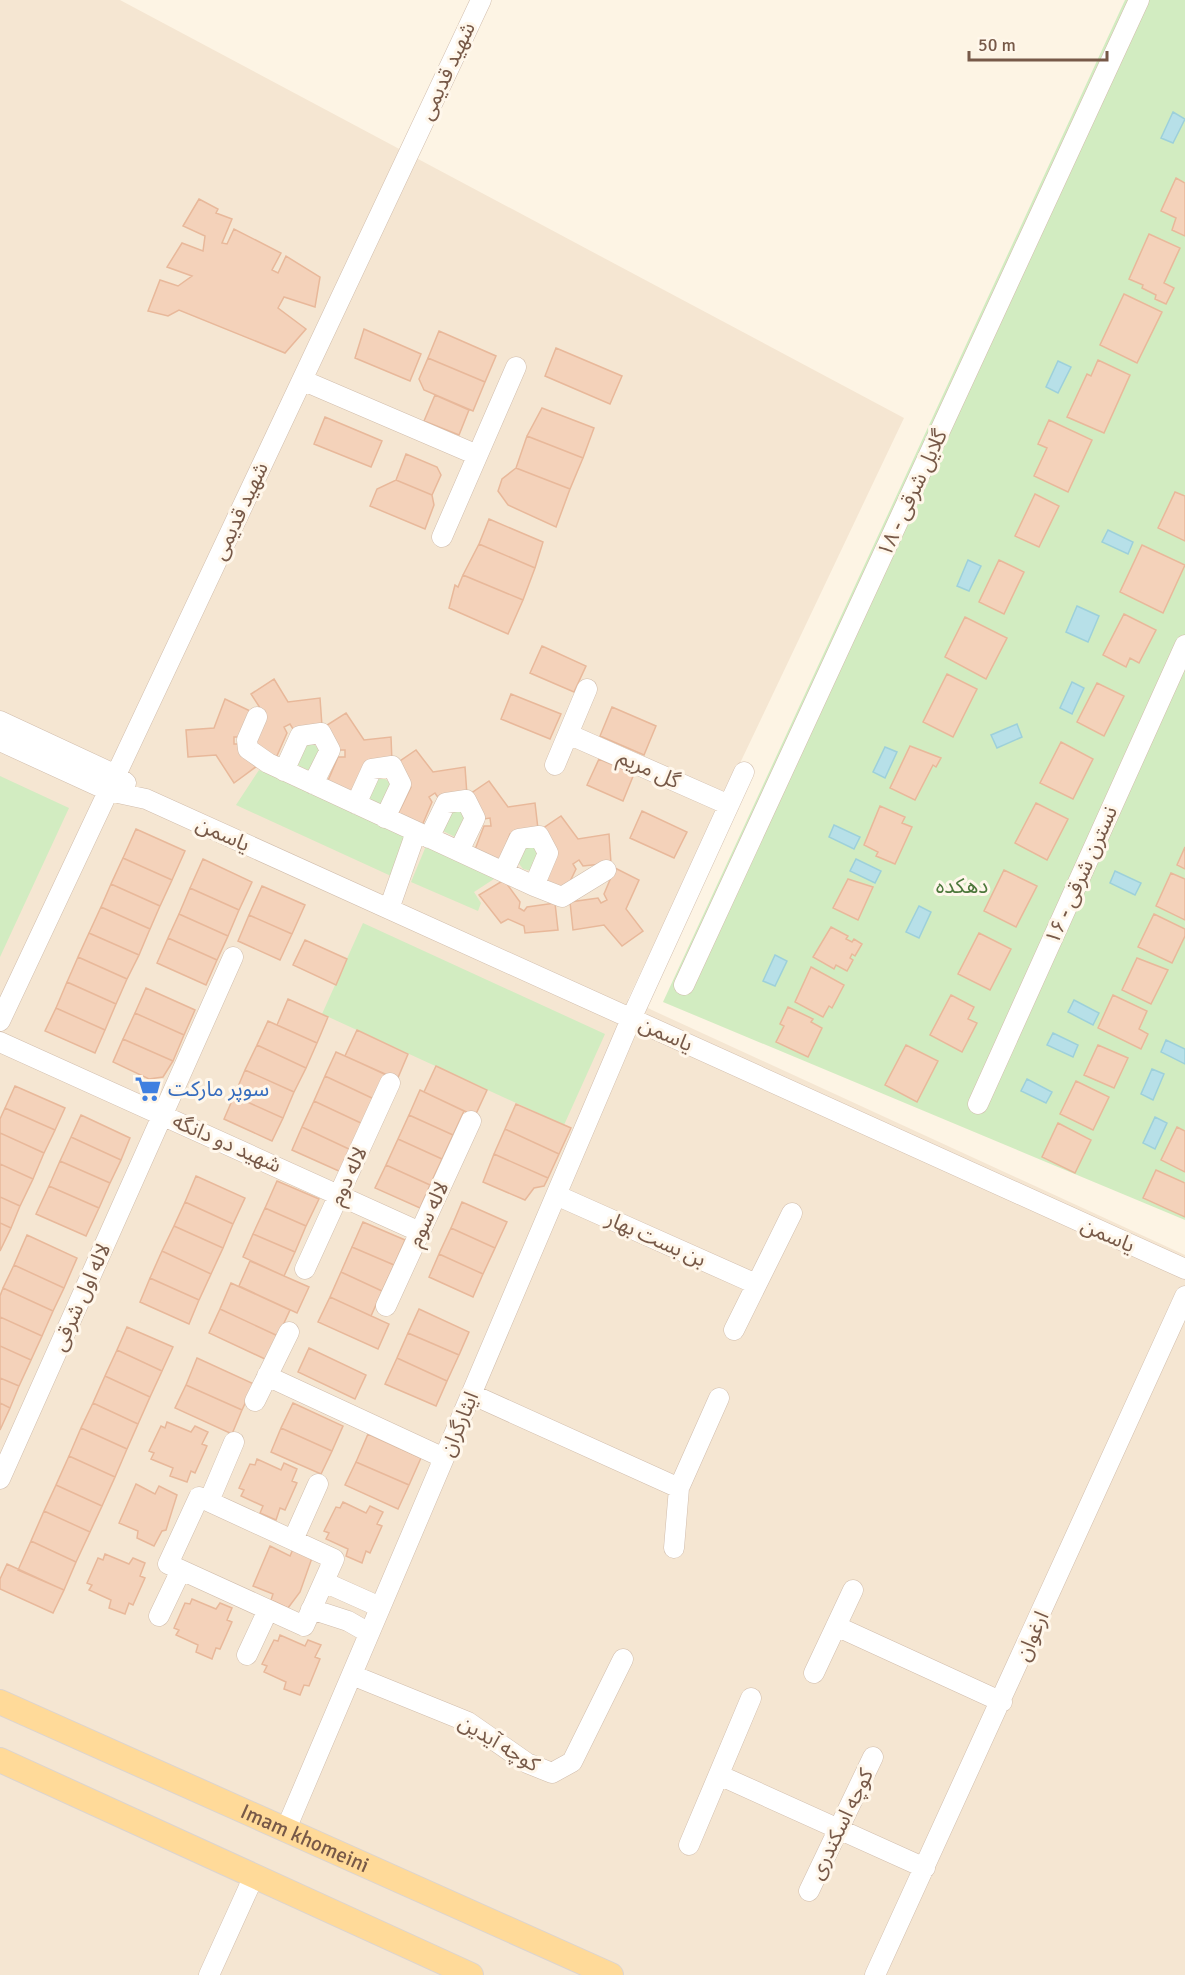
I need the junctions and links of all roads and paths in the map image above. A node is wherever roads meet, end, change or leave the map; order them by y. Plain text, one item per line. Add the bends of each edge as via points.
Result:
1 (481, 0) edge
2 (1139, 0) edge
3 (516, 367) dead end
4 (302, 380) junction
5 (477, 454) junction
6 (442, 537) dead end
7 (1185, 645) edge
8 (587, 689) dead end
9 (257, 717) dead end
10 (0, 721) edge
11 (568, 734) junction
12 (0, 741) edge
13 (555, 765) dead end
14 (284, 771) junction
15 (744, 772) dead end
16 (113, 783) junction
17 (314, 784) junction
18 (356, 804) junction
19 (729, 805) junction
20 (385, 818) junction
21 (423, 835) junction
22 (459, 852) junction
23 (606, 870) dead end
24 (504, 871) junction
25 (534, 886) junction
26 (389, 909) junction
27 (233, 957) dead end
28 (684, 985) dead end
29 (631, 1019) junction
30 (0, 1021) edge
31 (0, 1041) edge
32 (390, 1083) dead end
33 (978, 1104) dead end
34 (163, 1115) junction
35 (471, 1121) dead end
36 (340, 1194) junction
37 (556, 1195) junction
38 (792, 1213) dead end
39 (420, 1232) junction
40 (305, 1269) dead end
41 (1185, 1269) edge
42 (756, 1284) junction
43 (1185, 1296) edge
44 (386, 1306) dead end
45 (734, 1330) dead end
46 (289, 1332) dead end
47 (267, 1376) junction
48 (471, 1394) junction
49 (719, 1398) dead end
50 (255, 1401) dead end
51 (234, 1442) dead end
52 (444, 1458) junction
53 (0, 1479) edge
54 (318, 1484) dead end
55 (679, 1488) junction
56 (209, 1502) junction
57 (293, 1540) junction
58 (674, 1548) dead end
59 (181, 1570) junction
60 (324, 1582) junction
61 (853, 1590) dead end
62 (380, 1608) junction
63 (268, 1610) junction
64 (311, 1610) junction
65 (159, 1616) dead end
66 (836, 1626) junction
67 (369, 1633) junction
68 (247, 1655) dead end
69 (623, 1659) dead end
70 (814, 1673) dead end
71 (352, 1675) junction
72 (752, 1698) dead end
73 (0, 1702) edge
74 (1002, 1702) junction
75 (873, 1757) dead end
76 (0, 1760) edge
77 (719, 1775) junction
78 (286, 1829) junction
79 (838, 1829) junction
80 (689, 1845) dead end
81 (925, 1868) junction
82 (254, 1876) junction
83 (809, 1891) dead end
84 (209, 1975) edge
85 (471, 1975) edge
86 (611, 1975) edge
87 (875, 1975) edge

1 - 4 street, شهید قدیمی
2 - 28 street, گلایل شرقی - ۱۸
3 - 5 street
4 - 5 street
4 - 16 street, شهید قدیمی
5 - 6 street
7 - 33 street, نسترن شرقی - ۱۶
8 - 11 street
9 - 14 street via 247,740 248,749
10 - 16 street, یاسمن
11 - 13 street
11 - 19 street, گل مریم
12 - 16 street, یاسمن
14 - 17 street
14 - 17 street via 300,736 321,733 330,750
15 - 19 street, ایثارگران
16 - 26 street, یاسمن
16 - 30 street, شهید قدیمی
17 - 18 street
18 - 20 street
18 - 20 street via 372,769 392,766 401,784
19 - 29 street, ایثارگران
20 - 21 street
21 - 22 street
21 - 22 street via 446,803 466,800 475,818
21 - 26 street
22 - 24 street
23 - 25 street via 562,897
24 - 25 street
24 - 25 street via 519,839 539,836 548,853
26 - 29 street, یاسمن
27 - 34 street, لاله اول شرقی
29 - 37 street, ایثارگران
29 - 41 street, یاسمن
31 - 34 street, شهید دو دانگه
32 - 36 street, لاله دوم
34 - 36 street, شهید دو دانگه
34 - 53 street, لاله اول شرقی
35 - 39 street, لاله سوم
36 - 39 street, شهید دو دانگه
36 - 40 street, لاله دوم
37 - 42 street, بن بست بهار
37 - 48 street, ایثارگران
38 - 42 street
39 - 44 street, لاله سوم
42 - 45 street
43 - 74 street, ارغوان
46 - 47 street
47 - 50 street
47 - 52 street
48 - 52 street, ایثارگران
48 - 55 street
49 - 55 street
51 - 56 street
52 - 62 street, ایثارگران
54 - 57 street
55 - 58 street
56 - 57 street
56 - 59 street via 199,1497 168,1564
57 - 60 street via 334,1559
59 - 63 street
59 - 65 street
60 - 62 street
60 - 64 street
61 - 66 street
62 - 67 street, ایثارگران
63 - 64 street via 304,1626
63 - 68 street
64 - 67 street via 348,1621
66 - 70 street
66 - 74 street
67 - 71 street, ایثارگران
69 - 71 street, کوچه آیدین via 572,1762 552,1773 526,1763 468,1722
71 - 78 street, ایثارگران
72 - 77 street
73 - 78 main road, Imam khomeini
74 - 81 street, ارغوان
75 - 79 street, کوچه اسکندری
76 - 82 main road
77 - 79 street
77 - 80 street
78 - 86 main road, Imam khomeini
79 - 81 street
79 - 83 street, کوچه اسکندری
81 - 87 street, ارغوان
82 - 84 street
82 - 85 main road

